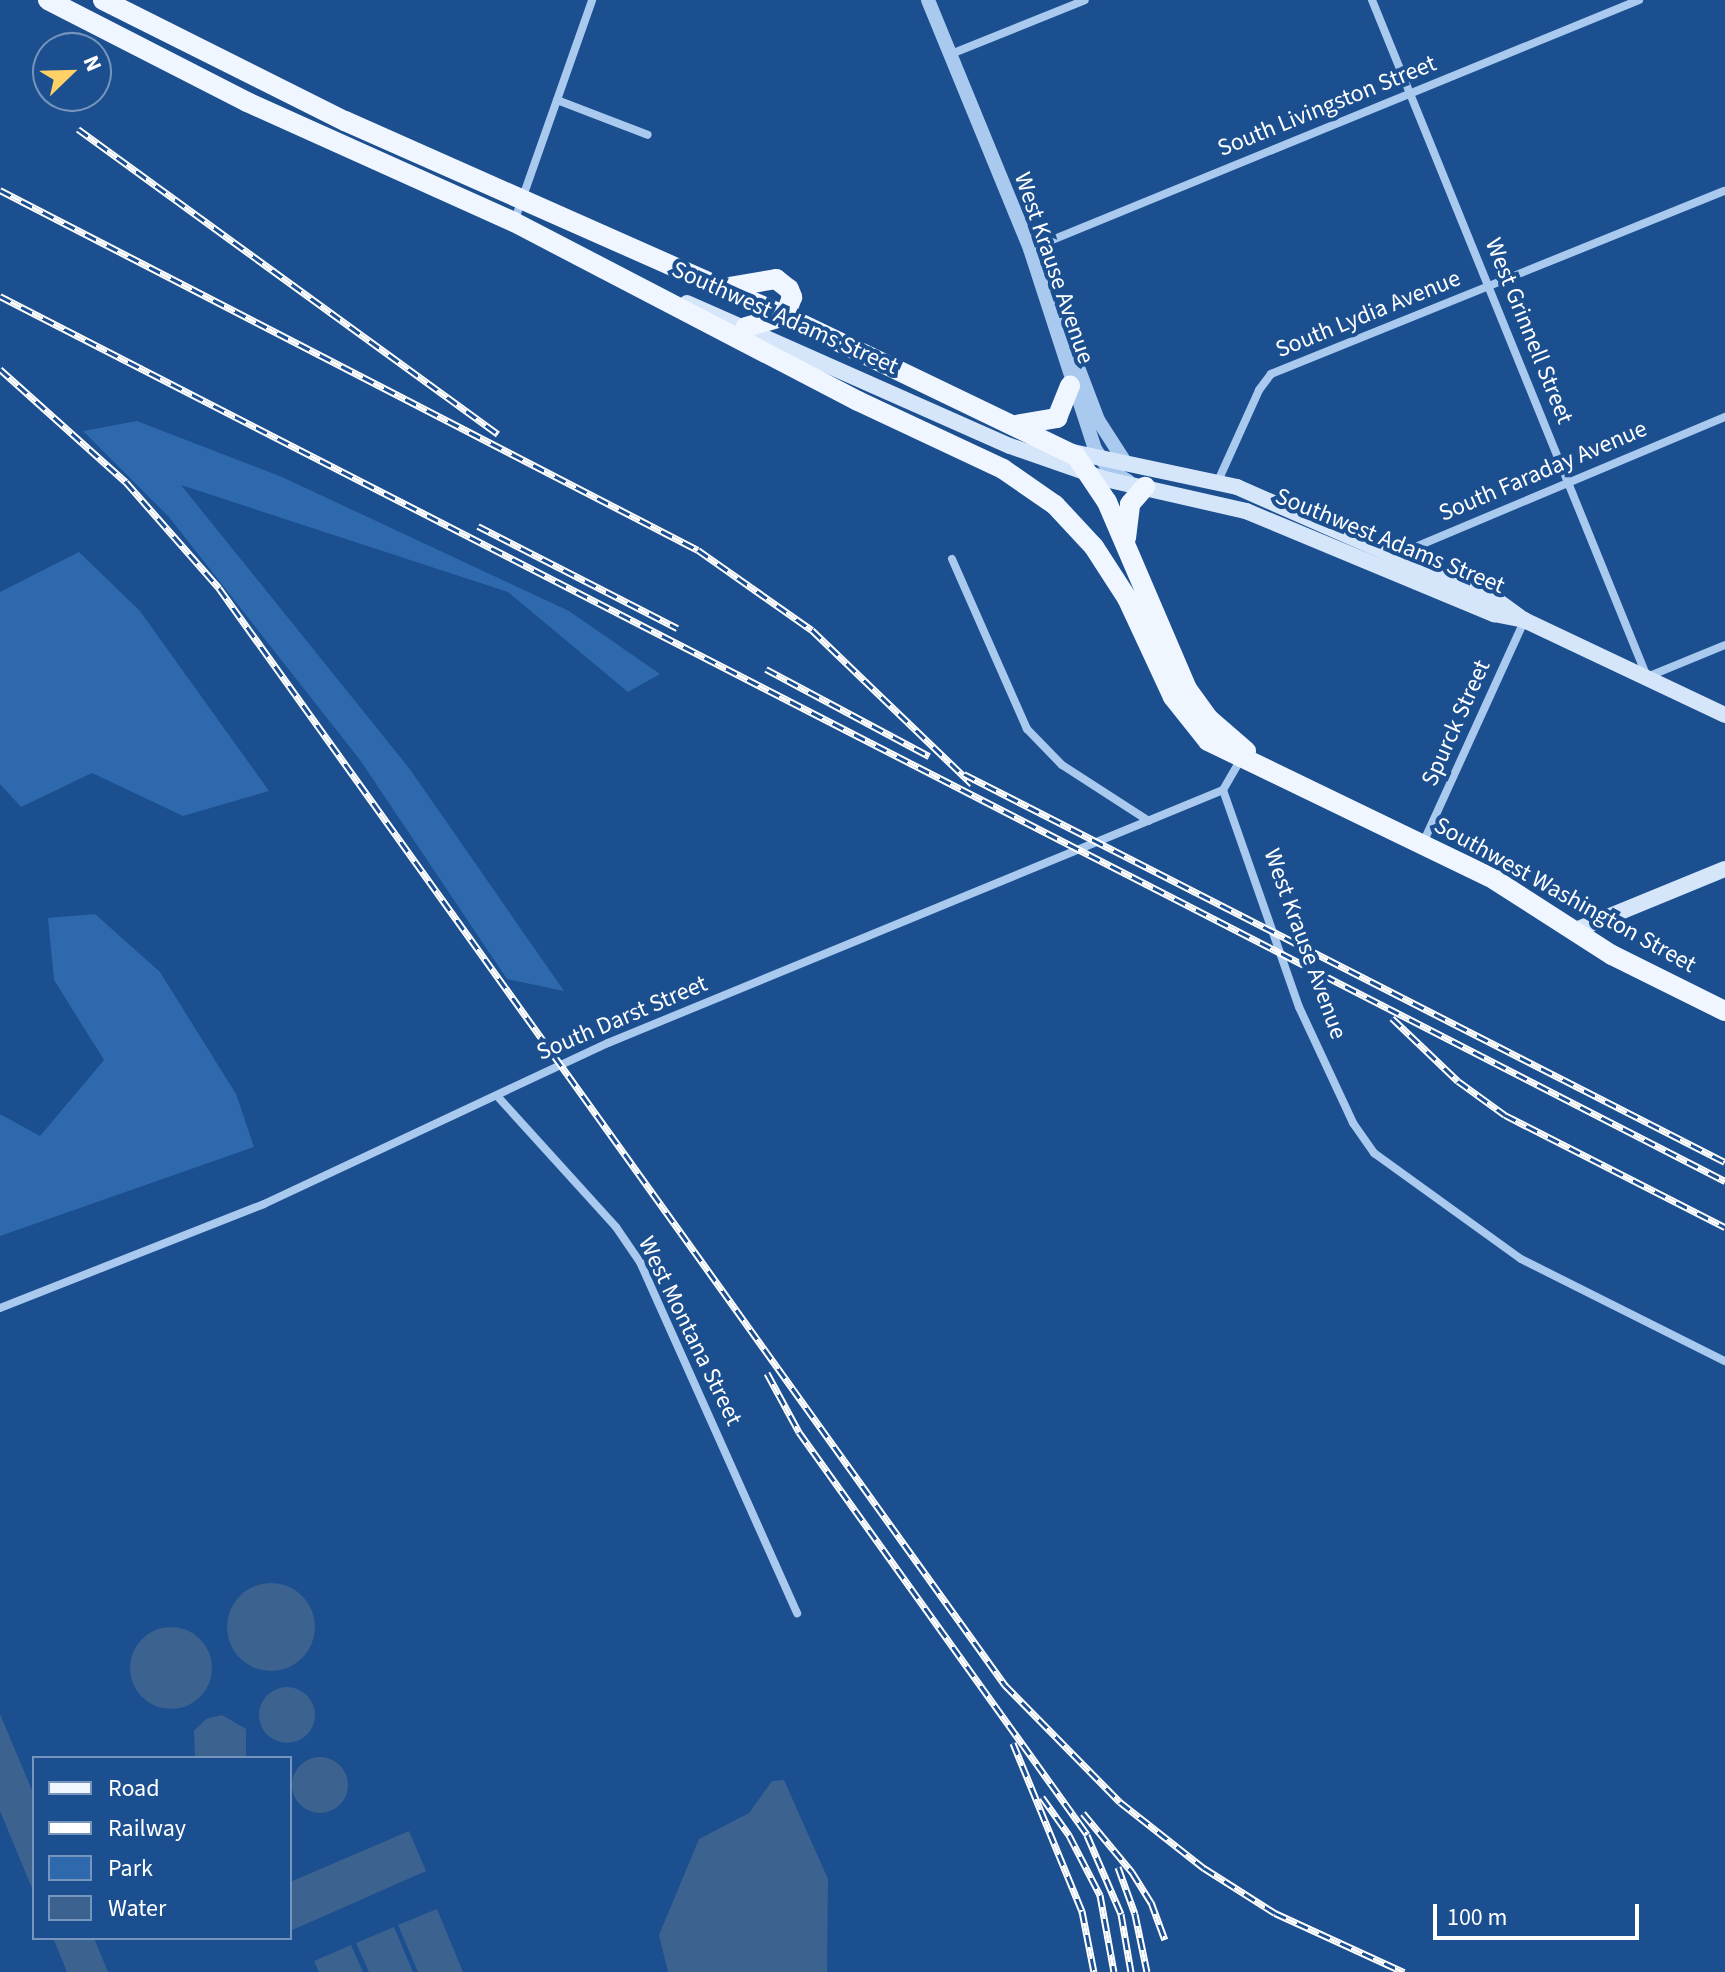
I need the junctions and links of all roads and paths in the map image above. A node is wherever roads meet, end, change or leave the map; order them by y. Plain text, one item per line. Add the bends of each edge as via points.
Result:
1 (48, 0) edge
2 (103, 0) edge
3 (592, 0) edge
4 (928, 0) edge
5 (1085, 0) edge
6 (1372, 0) edge
7 (1639, 0) edge
8 (951, 54) junction
9 (1410, 93) junction
10 (557, 100) junction
11 (648, 135) dead end
12 (1725, 191) edge
13 (524, 199) junction
14 (514, 222) junction
15 (1030, 249) junction
16 (603, 268) junction
17 (1491, 286) junction
18 (721, 288) junction
19 (785, 316) junction
20 (746, 327) junction
21 (1070, 386) junction
22 (1725, 417) edge
23 (1012, 425) junction
24 (1066, 450) joint
25 (1125, 462) junction
26 (1096, 466) junction
27 (1218, 481) junction
28 (1566, 481) junction
29 (1143, 486) junction
30 (1125, 542) junction
31 (1395, 556) junction
32 (952, 559) dead end
33 (1378, 563) junction
34 (1524, 620) junction
35 (1725, 645) edge
36 (1647, 677) junction
37 (1725, 715) edge
38 (1243, 755) junction
39 (1223, 790) junction
40 (1149, 821) junction
41 (1423, 843) junction
42 (1725, 869) edge
43 (1576, 930) junction
44 (1725, 1011) edge
45 (499, 1098) junction
46 (0, 1308) edge
47 (1725, 1361) edge
48 (797, 1613) dead end

1 - 14 main road, Southwest Adams Street via 272,114
2 - 13 main road, Southwest Adams Street via 345,121
3 - 10 street
4 - 8 street, West Krause Avenue
5 - 8 street
6 - 9 street, West Grinnell Street
7 - 9 street, South Livingston Street
8 - 15 street, West Krause Avenue
9 - 15 street, South Livingston Street
9 - 17 street, West Grinnell Street
10 - 11 street
10 - 13 street
12 - 17 street, South Lydia Avenue
13 - 14 street
13 - 18 main road, Southwest Adams Street
14 - 16 main road, Southwest Adams Street
15 - 21 street, West Krause Avenue
15 - 25 street via 1098,420
16 - 20 main road, Southwest Adams Street
16 - 38 main road, Southwest Washington Street via 858,401 978,455 1037,491 1078,528 1115,576 1179,708 1208,741
17 - 27 street, South Lydia Avenue via 1267,377
17 - 28 street, West Grinnell Street
18 - 19 main road, Southwest Adams Street
18 - 19 main road via 776,279 792,297
19 - 20 main road
19 - 23 main road, Southwest Adams Street
20 - 26 main road, Southwest Adams Street via 990,438
21 - 23 main road via 1057,418
21 - 26 street, West Krause Avenue
22 - 28 street, South Faraday Avenue
23 - 24 main road, Southwest Adams Street
24 - 26 main road, Southwest Washington Street
25 - 26 main road, Southwest Adams Street
25 - 27 main road, Southwest Adams Street
26 - 29 main road, Southwest Adams Street
26 - 30 main road, Southwest Washington Street
27 - 31 main road, Southwest Adams Street
28 - 31 street, South Faraday Avenue
28 - 36 street, West Grinnell Street
29 - 30 main road via 1130,504
29 - 33 main road, Southwest Adams Street via 1246,511
30 - 38 main road, Southwest Washington Street via 1187,689
31 - 33 street, South Faraday Avenue
31 - 34 main road, Southwest Adams Street via 1499,602
32 - 40 street via 1027,729 1062,765
33 - 34 main road, Southwest Adams Street via 1494,614
34 - 36 main road, Southwest Adams Street
34 - 41 street, Spurck Street
35 - 36 street
36 - 37 main road, Southwest Adams Street
38 - 39 street
38 - 41 main road, Southwest Washington Street via 1293,784
39 - 40 street, South Darst Street
39 - 47 street, West Krause Avenue via 1299,1007 1353,1123 1374,1153 1521,1259
40 - 45 street, South Darst Street via 608,1043
41 - 43 main road, Southwest Washington Street via 1523,895
42 - 43 main road
43 - 44 main road, Southwest Washington Street via 1631,965
45 - 46 street, South Darst Street via 264,1204
45 - 48 street, West Montana Street via 616,1227 640,1262

